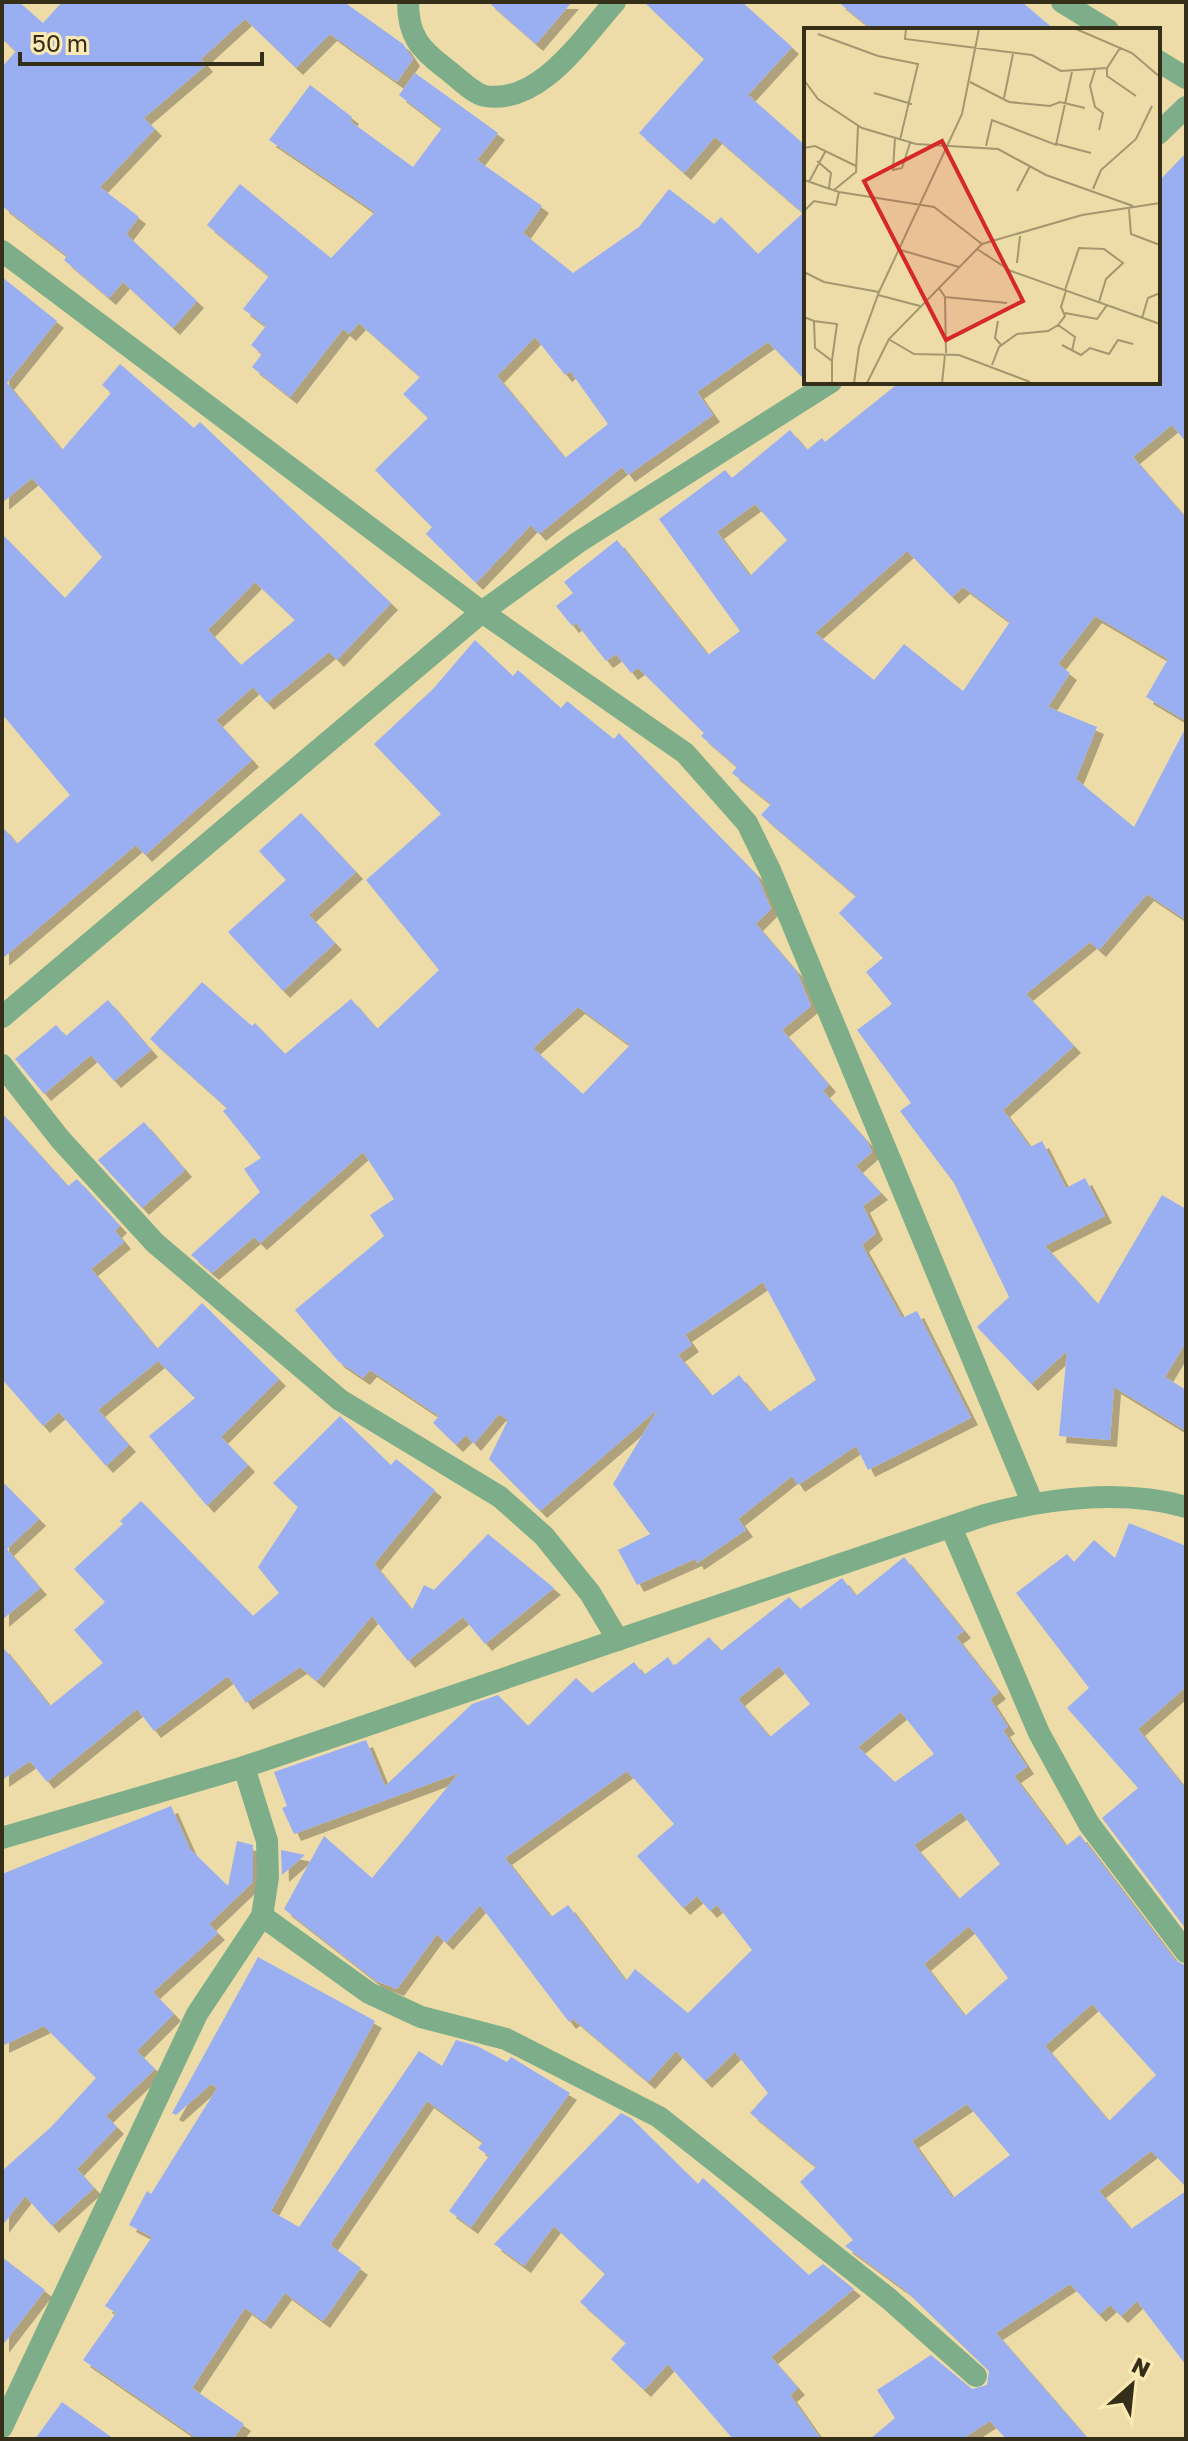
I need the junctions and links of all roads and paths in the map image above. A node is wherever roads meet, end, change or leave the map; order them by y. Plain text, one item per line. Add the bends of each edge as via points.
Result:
1 (408, 2) edge
2 (615, 2) edge
3 (1062, 2) edge
4 (1105, 28) edge
5 (1160, 62) edge
6 (1186, 78) edge
7 (1186, 107) edge
8 (1160, 132) edge
9 (2, 251) edge
10 (828, 384) edge
11 (482, 612) junction
12 (2, 1017) edge
13 (2, 1065) edge
14 (1032, 1502) junction
15 (1186, 1507) edge
16 (951, 1527) junction
17 (618, 1640) junction
18 (244, 1767) junction
19 (2, 1838) edge
20 (262, 1916) junction
21 (1186, 1952) edge
22 (976, 2376) dead end
23 (2, 2427) edge

1 - 2 street via 420,49 483,96 514,95 543,81
3 - 4 street
5 - 6 street
7 - 8 street
9 - 11 street
10 - 11 street via 577,543
11 - 12 street
11 - 14 street via 685,753 747,823
13 - 17 street via 60,1139 155,1243 340,1400 500,1497 544,1536 590,1593
14 - 15 street via 1115,1498
14 - 16 street
16 - 17 street
16 - 21 street via 1039,1733 1089,1824
17 - 18 street
18 - 19 street
18 - 20 street via 267,1841
20 - 22 street via 369,1993 421,2017 506,2039 659,2117 865,2279
20 - 23 street via 197,2014

